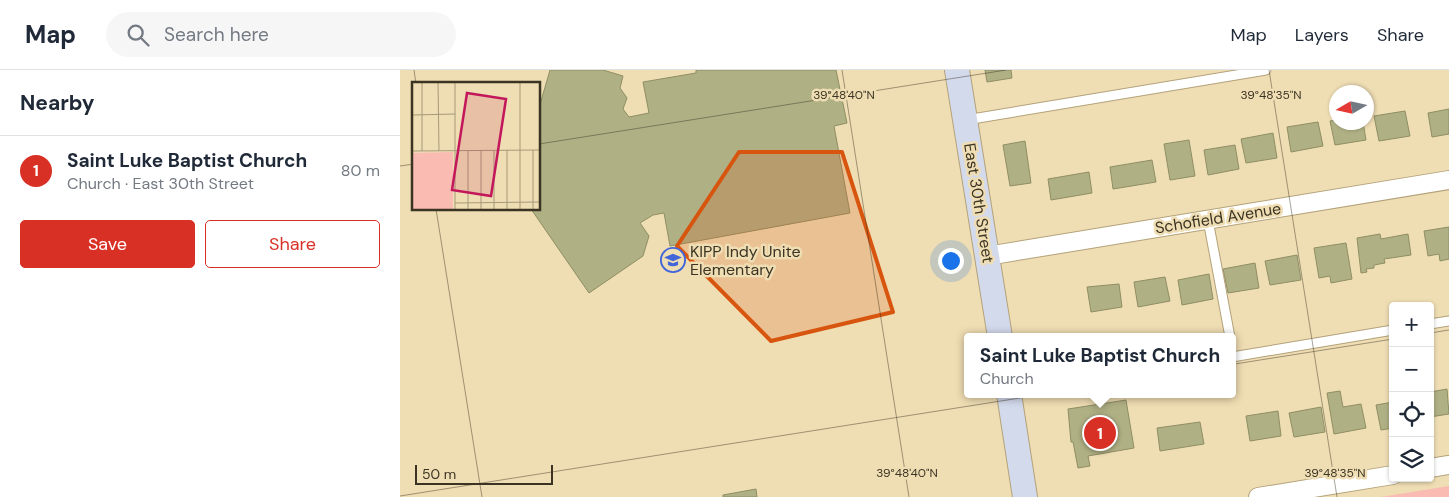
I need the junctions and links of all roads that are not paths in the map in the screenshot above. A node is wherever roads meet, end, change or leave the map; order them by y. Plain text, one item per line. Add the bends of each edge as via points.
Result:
1 (957, 70) edge
2 (1266, 70) edge
3 (965, 120) junction
4 (1449, 180) edge
5 (1208, 220) junction
6 (987, 256) junction
7 (1449, 321) edge
8 (1434, 323) edge
9 (1389, 331) edge
10 (999, 333) edge
11 (1229, 333) edge
12 (1236, 356) edge
13 (1010, 398) edge
14 (1449, 465) edge
15 (1434, 467) edge
16 (1389, 476) edge
17 (1026, 497) edge
18 (1258, 497) edge

1 - 3 main road, East 30th Street
2 - 3 lane
3 - 6 main road, East 30th Street
4 - 5 street, Schofield Avenue
5 - 6 street, Schofield Avenue
5 - 11 lane
6 - 10 main road, East 30th Street
7 - 8 lane
9 - 12 lane
13 - 17 main road
14 - 15 street
16 - 18 street

